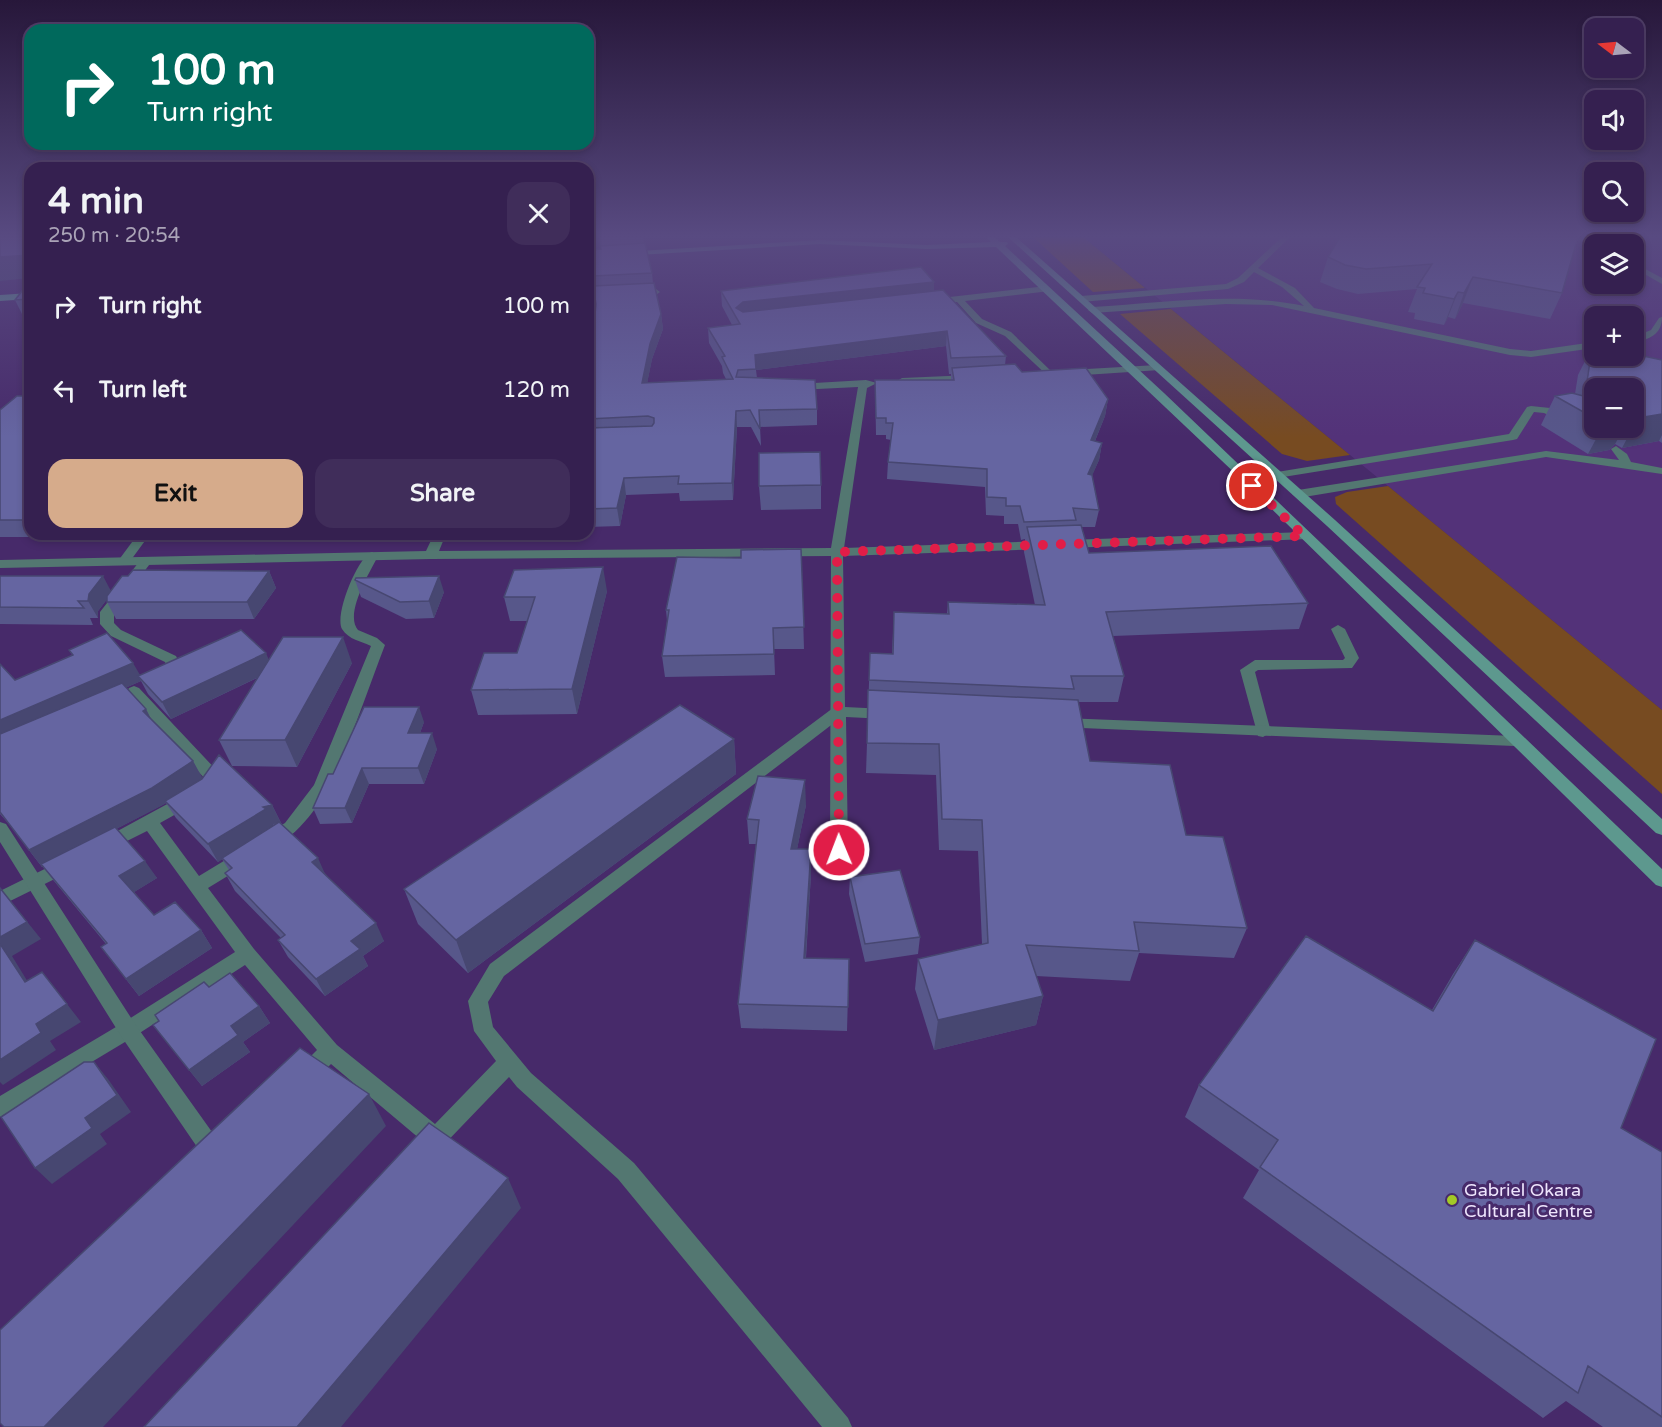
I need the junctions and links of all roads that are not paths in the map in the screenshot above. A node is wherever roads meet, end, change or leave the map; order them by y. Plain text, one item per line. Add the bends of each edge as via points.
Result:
1 (917, 304) edge
2 (920, 304) edge
3 (963, 304) edge
4 (1062, 304) edge
5 (1086, 304) edge
6 (1187, 304) edge
7 (1280, 304) edge
8 (1307, 304) edge
9 (1092, 310) junction
10 (1311, 310) junction
11 (1662, 320) edge
12 (1644, 336) edge
13 (1584, 346) edge
14 (1156, 368) junction
15 (1131, 369) junction
16 (1037, 374) edge
17 (1049, 374) junction
18 (979, 377) edge
19 (866, 383) junction
20 (788, 387) edge
21 (1567, 421) edge
22 (1616, 449) dead end
23 (1626, 464) junction
24 (1662, 471) edge
25 (1277, 475) junction
26 (1298, 494) junction
27 (1304, 536) junction
28 (140, 540) edge
29 (437, 540) edge
30 (837, 552) junction
31 (431, 555) junction
32 (372, 556) junction
33 (124, 561) junction
34 (146, 561) junction
35 (0, 564) edge
36 (1338, 629) dead end
37 (838, 712) junction
38 (897, 715) edge
39 (1050, 722) edge
40 (1263, 732) junction
41 (1514, 741) junction
42 (150, 823) junction
43 (0, 828) edge
44 (1662, 829) edge
45 (839, 850) dead end
46 (1662, 880) edge
47 (34, 882) junction
48 (198, 886) junction
49 (0, 899) edge
50 (247, 954) junction
51 (128, 1030) junction
52 (330, 1051) junction
53 (509, 1062) junction
54 (288, 1093) edge
55 (0, 1107) edge
56 (436, 1138) junction
57 (236, 1143) edge
58 (219, 1160) junction
59 (411, 1164) edge
60 (202, 1176) edge
61 (839, 1427) edge

1 - 2 street
3 - 17 street via 979,321 1008,334
4 - 15 main road
5 - 9 main road
6 - 9 street
7 - 10 street
8 - 10 street
9 - 14 main road
10 - 13 street via 1510,352 1531,354
11 - 12 street via 1654,332
14 - 15 street
14 - 25 main road
15 - 17 street
15 - 27 main road
16 - 17 street
18 - 19 street
19 - 20 street
19 - 30 street via 862,388
21 - 25 street via 1546,410 1531,409 1513,437
22 - 23 street
23 - 24 street
23 - 26 street via 1546,454
25 - 26 main road
26 - 44 main road
27 - 30 street
27 - 41 main road
28 - 33 street
29 - 31 street
30 - 31 street
30 - 37 street
31 - 32 street
32 - 34 street
32 - 48 street via 345,613 352,633 371,638 378,645 321,787 291,827
33 - 34 street
33 - 35 street
34 - 42 street via 107,612 106,624 116,633 171,659 175,668 160,680 129,693 215,779 204,791
36 - 40 street via 1352,658 1347,665 1255,666 1247,670
37 - 38 street
37 - 45 street
37 - 53 street via 497,970 478,1001 484,1031
39 - 40 street
40 - 41 street
41 - 46 main road
42 - 47 street
42 - 48 street
43 - 47 street
47 - 49 street
47 - 51 street
48 - 50 street
50 - 51 street
50 - 52 street
51 - 55 street
51 - 58 street
52 - 54 street
52 - 56 street
53 - 56 street
53 - 61 street via 626,1171
56 - 59 street
57 - 58 street
58 - 60 street

